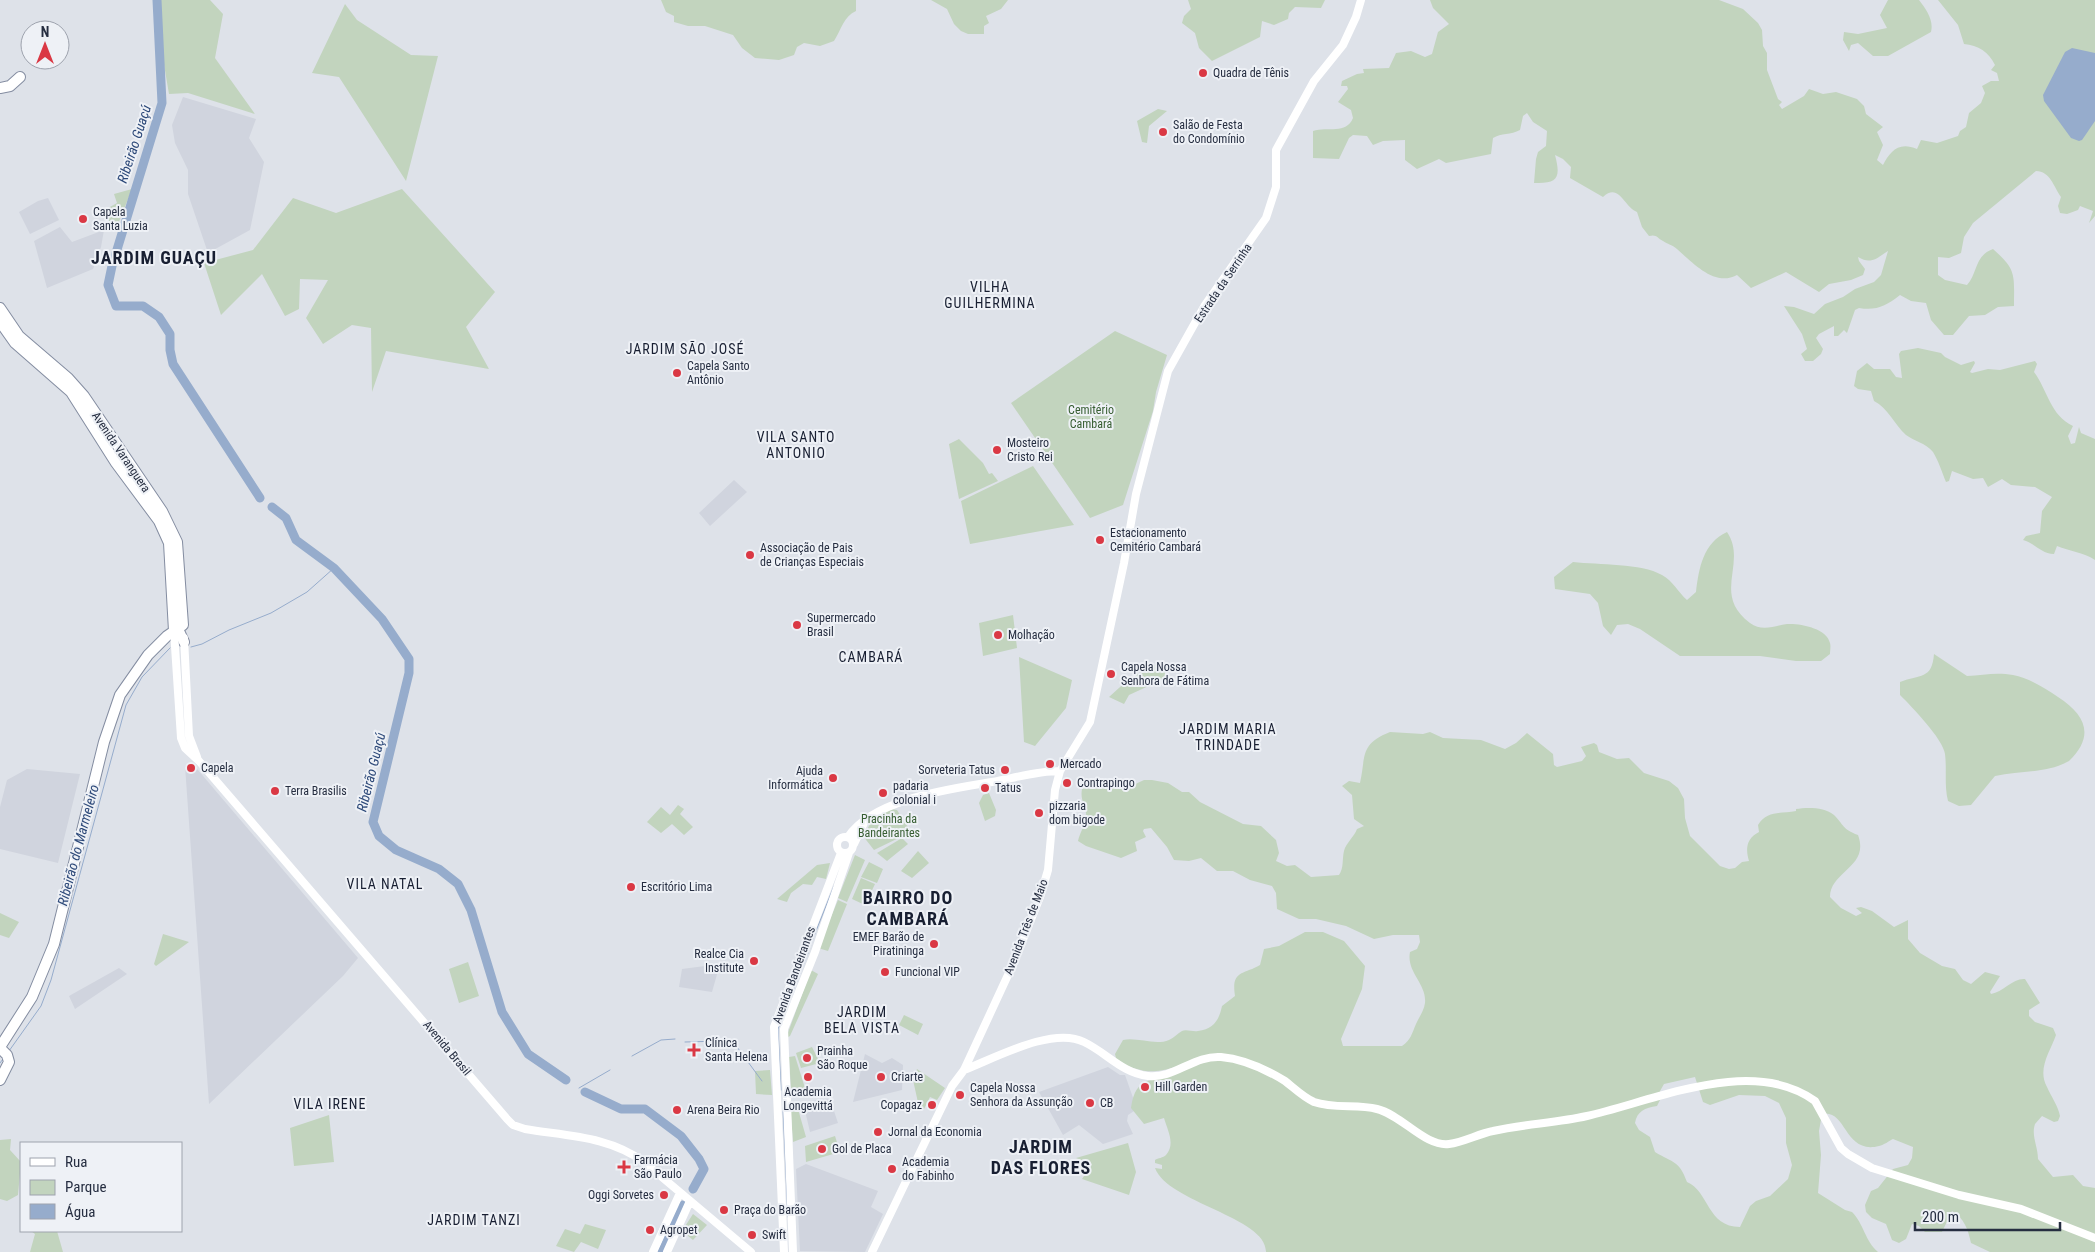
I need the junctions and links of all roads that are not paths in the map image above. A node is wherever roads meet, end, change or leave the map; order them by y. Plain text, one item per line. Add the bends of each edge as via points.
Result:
1 (1360, 0) edge
2 (20, 77) dead end
3 (0, 88) edge
4 (0, 308) edge
5 (0, 322) edge
6 (1120, 583) joint
7 (178, 628) junction
8 (179, 642) junction
9 (199, 761) junction
10 (1060, 771) junction
11 (851, 841) junction
12 (845, 853) junction
13 (0, 1047) edge
14 (972, 1053) junction
15 (975, 1066) junction
16 (964, 1070) junction
17 (0, 1080) edge
18 (680, 1193) junction
19 (690, 1201) junction
20 (783, 1233) junction
21 (792, 1233) junction
22 (2095, 1238) edge
23 (653, 1252) edge
24 (667, 1252) edge
25 (752, 1252) edge
26 (784, 1252) edge
27 (793, 1252) edge
28 (872, 1252) edge

1 - 6 street, Estrada da Serrinha via 1343,45 1314,81 1276,150 1276,187 1266,218 1205,305 1170,364 1136,494
2 - 3 highway via 10,86
4 - 7 highway, Avenida Varanguera via 20,336 84,396 162,511 177,542
5 - 7 highway, Avenida Varanguera via 15,343 71,392 116,463 159,520 169,543
6 - 10 street, Avenida Três de Maio via 1090,722
7 - 8 highway
7 - 13 highway via 148,655 114,711 54,944 28,1004
8 - 9 street via 185,662 189,736
8 - 9 street via 176,663 181,738 187,751
9 - 18 street, Avenida Brasil via 514,1125 613,1144 644,1162
10 - 11 street via 939,790 894,805 864,823
10 - 14 street, Avenida Três de Maio via 1055,790 1048,870 1040,897
11 - 12 street
11 - 12 street via 842,838 838,841 837,847
12 - 20 street, Avenida Bandeirantes via 774,1027
12 - 21 street, Avenida Bandeirantes via 815,952 784,1029
13 - 17 highway via 9,1062
14 - 15 street via 970,1064
14 - 16 street, Avenida Três de Maio
15 - 16 street
15 - 22 street via 1037,1042 1065,1037 1084,1042 1134,1073 1150,1076 1167,1074 1194,1061 1221,1057 1267,1071 1315,1102 1376,1108 1388,1112 1430,1140 1449,1144 1492,1131 1587,1116 1682,1090 1733,1082 1776,1084 1815,1101 1841,1148 1872,1168 1959,1195 2021,1209
16 - 28 street, Avenida Três de Maio via 952,1086
18 - 19 street, Avenida Brasil
18 - 23 street
19 - 24 street
19 - 25 street, Avenida Brasil
20 - 21 street
20 - 26 street, Avenida Bandeirantes
21 - 27 street, Avenida Bandeirantes

